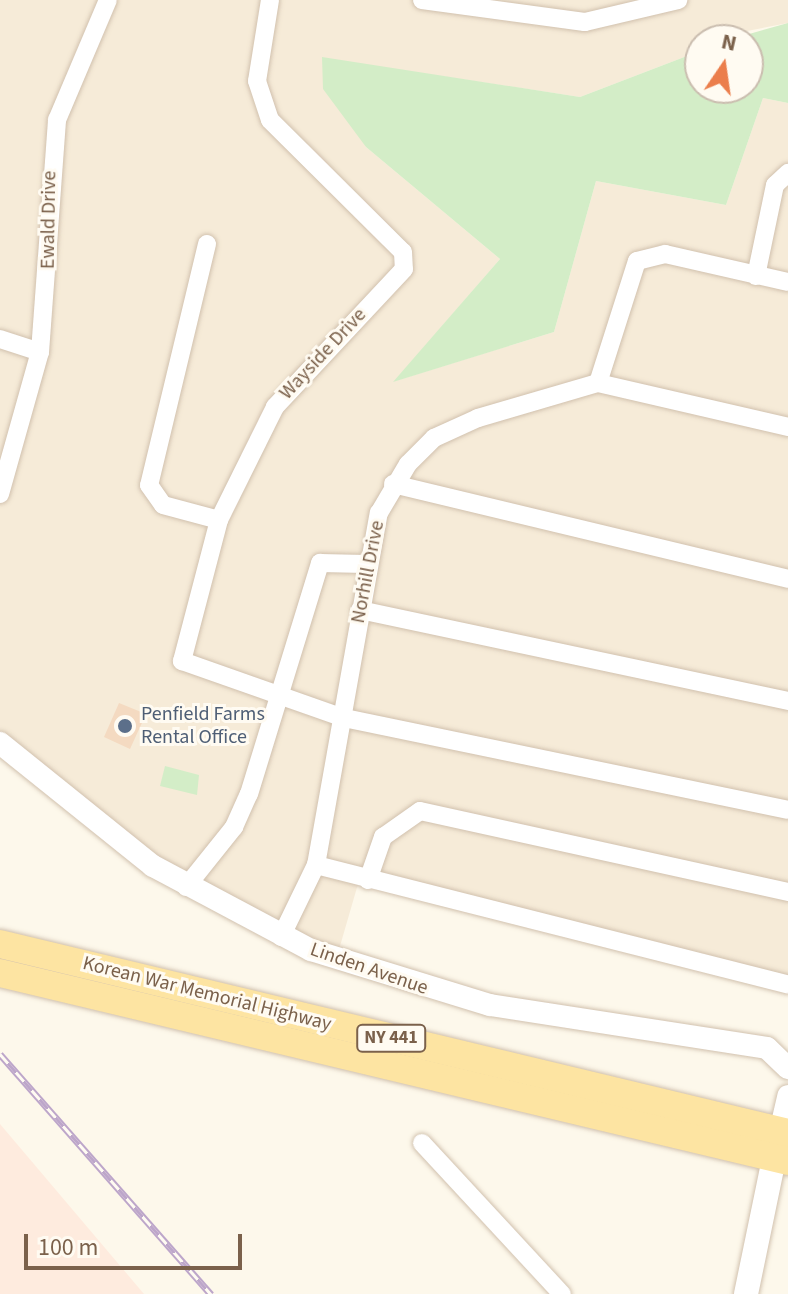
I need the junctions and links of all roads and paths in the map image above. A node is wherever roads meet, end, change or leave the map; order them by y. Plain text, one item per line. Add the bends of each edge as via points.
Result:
1 (108, 0) edge
2 (422, 0) edge
3 (678, 0) edge
4 (275, 1) edge
5 (559, 8) edge
6 (788, 173) edge
7 (207, 244) dead end
8 (756, 276) junction
9 (788, 282) edge
10 (0, 339) edge
11 (40, 352) junction
12 (598, 383) junction
13 (788, 427) edge
14 (393, 484) junction
15 (0, 494) edge
16 (219, 520) junction
17 (366, 564) junction
18 (788, 579) edge
19 (360, 610) junction
20 (278, 697) junction
21 (788, 701) edge
22 (344, 718) junction
23 (0, 743) edge
24 (788, 810) edge
25 (316, 865) junction
26 (368, 880) junction
27 (186, 887) junction
28 (788, 892) edge
29 (281, 937) junction
30 (1, 944) edge
31 (0, 973) edge
32 (788, 984) edge
33 (787, 1064) edge
34 (788, 1096) edge
35 (422, 1143) dead end
36 (782, 1146) edge
37 (562, 1294) edge
38 (746, 1294) edge

1 - 11 street, Ewald Drive via 51,150 53,232
2 - 5 street
3 - 5 street via 585,22
4 - 16 street, Wayside Drive via 257,81 270,120 403,252 404,269 275,407
6 - 8 street via 775,185
7 - 16 street via 149,485 163,505
8 - 9 street
8 - 12 street via 665,254 637,261
10 - 11 street
11 - 15 street, Ewald Drive
12 - 13 street
12 - 14 street, Norhill Drive via 434,438
14 - 17 street, Norhill Drive
14 - 18 street
16 - 20 street, Wayside Drive via 182,661
17 - 19 street, Norhill Drive
17 - 20 street via 320,563
19 - 21 street
19 - 22 street, Norhill Drive
20 - 22 street
20 - 27 street via 234,827
22 - 24 street
22 - 25 street, Norhill Drive
23 - 27 street, Linden Avenue via 92,822
25 - 26 street
25 - 29 street, Norhill Drive
26 - 28 street via 383,837 420,811
26 - 32 street
27 - 29 street, Linden Avenue
29 - 33 street, Linden Avenue via 422,989 758,1046
30 - 36 main road, Korean War Memorial Highway / NY 441
31 - 36 main road, Korean War Memorial Highway / NY 441
34 - 36 street
35 - 37 street
36 - 38 main road

